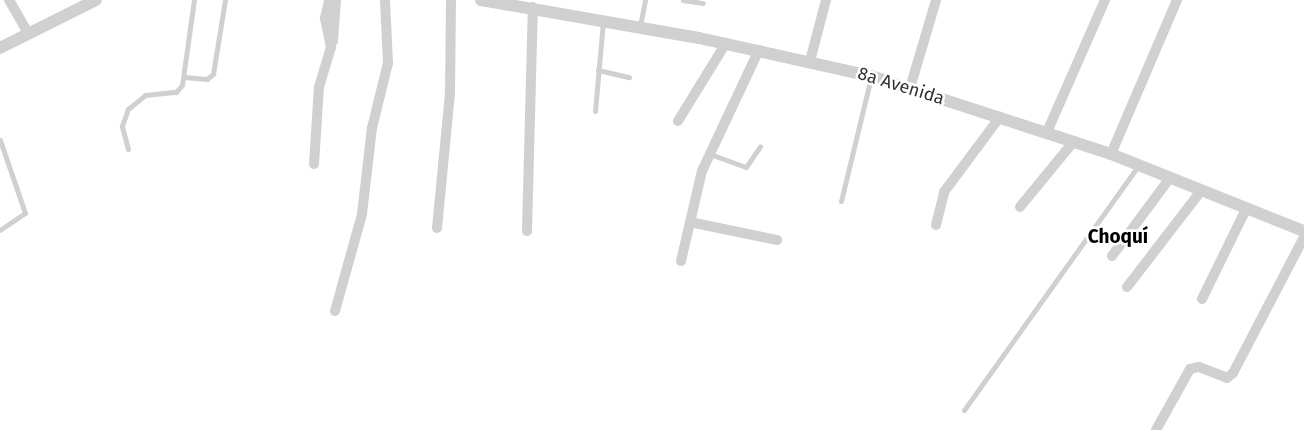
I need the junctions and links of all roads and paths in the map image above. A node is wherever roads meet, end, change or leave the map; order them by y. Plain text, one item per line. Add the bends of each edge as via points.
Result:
1 (9, 0) edge
2 (96, 0) edge
3 (194, 0) edge
4 (225, 0) edge
5 (329, 0) edge
6 (336, 0) edge
7 (385, 0) edge
8 (451, 0) edge
9 (481, 0) edge
10 (644, 0) edge
11 (683, 0) edge
12 (826, 0) edge
13 (936, 0) edge
14 (1104, 0) edge
15 (1177, 0) edge
16 (502, 1) edge
17 (703, 3) dead end
18 (533, 7) junction
19 (603, 19) junction
20 (640, 26) junction
21 (29, 34) junction
22 (726, 43) junction
23 (0, 48) edge
24 (760, 50) junction
25 (810, 61) junction
26 (598, 70) junction
27 (324, 74) junction
28 (872, 76) junction
29 (184, 77) junction
30 (629, 77) dead end
31 (910, 88) junction
32 (596, 111) dead end
33 (1000, 117) junction
34 (678, 121) dead end
35 (1047, 132) junction
36 (0, 140) edge
37 (1074, 141) junction
38 (760, 146) dead end
39 (128, 149) dead end
40 (710, 154) junction
41 (1111, 154) junction
42 (314, 164) dead end
43 (1139, 165) junction
44 (1170, 178) junction
45 (1201, 191) junction
46 (840, 201) dead end
47 (1020, 207) dead end
48 (1246, 209) junction
49 (690, 222) junction
50 (936, 225) dead end
51 (437, 228) dead end
52 (0, 230) edge
53 (527, 231) dead end
54 (1304, 231) edge
55 (1304, 237) edge
56 (777, 240) dead end
57 (1112, 256) dead end
58 (681, 261) dead end
59 (1127, 287) dead end
60 (1202, 298) dead end
61 (336, 311) dead end
62 (964, 410) dead end
63 (1156, 430) edge

1 - 21 street
2 - 21 street
3 - 29 lane
4 - 29 lane via 214,74 207,79
5 - 27 street via 326,18 331,47
6 - 27 street via 332,63
7 - 61 street via 388,63 372,128 362,214
8 - 51 street via 450,94
9 - 16 street, 8a Avenida
10 - 20 lane
11 - 17 lane
12 - 25 street
13 - 31 street
14 - 35 street
15 - 41 street
16 - 18 street, 8a Avenida
18 - 19 street, 8a Avenida
18 - 53 street
19 - 20 street, 8a Avenida
19 - 26 lane
20 - 22 street, 8a Avenida
21 - 23 street
22 - 24 street, 8a Avenida
22 - 34 street
24 - 25 street, 8a Avenida
24 - 40 street
25 - 28 street, 8a Avenida
26 - 30 lane
26 - 32 lane
27 - 42 street via 319,87
28 - 31 street, 8a Avenida
28 - 46 lane
29 - 39 lane via 176,92 145,95 128,109 122,126
31 - 33 street, 8a Avenida
33 - 35 street, 8a Avenida
33 - 50 street via 944,192
35 - 37 street, 8a Avenida
36 - 52 lane via 25,213
37 - 41 street, 8a Avenida
37 - 47 street
38 - 40 lane via 746,167
40 - 49 street
41 - 43 street, 8a Avenida
43 - 44 street, 8a Avenida
43 - 62 lane
44 - 45 street, 8a Avenida
44 - 57 street
45 - 48 street, 8a Avenida
45 - 59 street
48 - 54 street, 8a Avenida
48 - 60 street
49 - 56 street
49 - 58 street
55 - 63 street via 1233,373 1228,378 1199,367 1190,369

